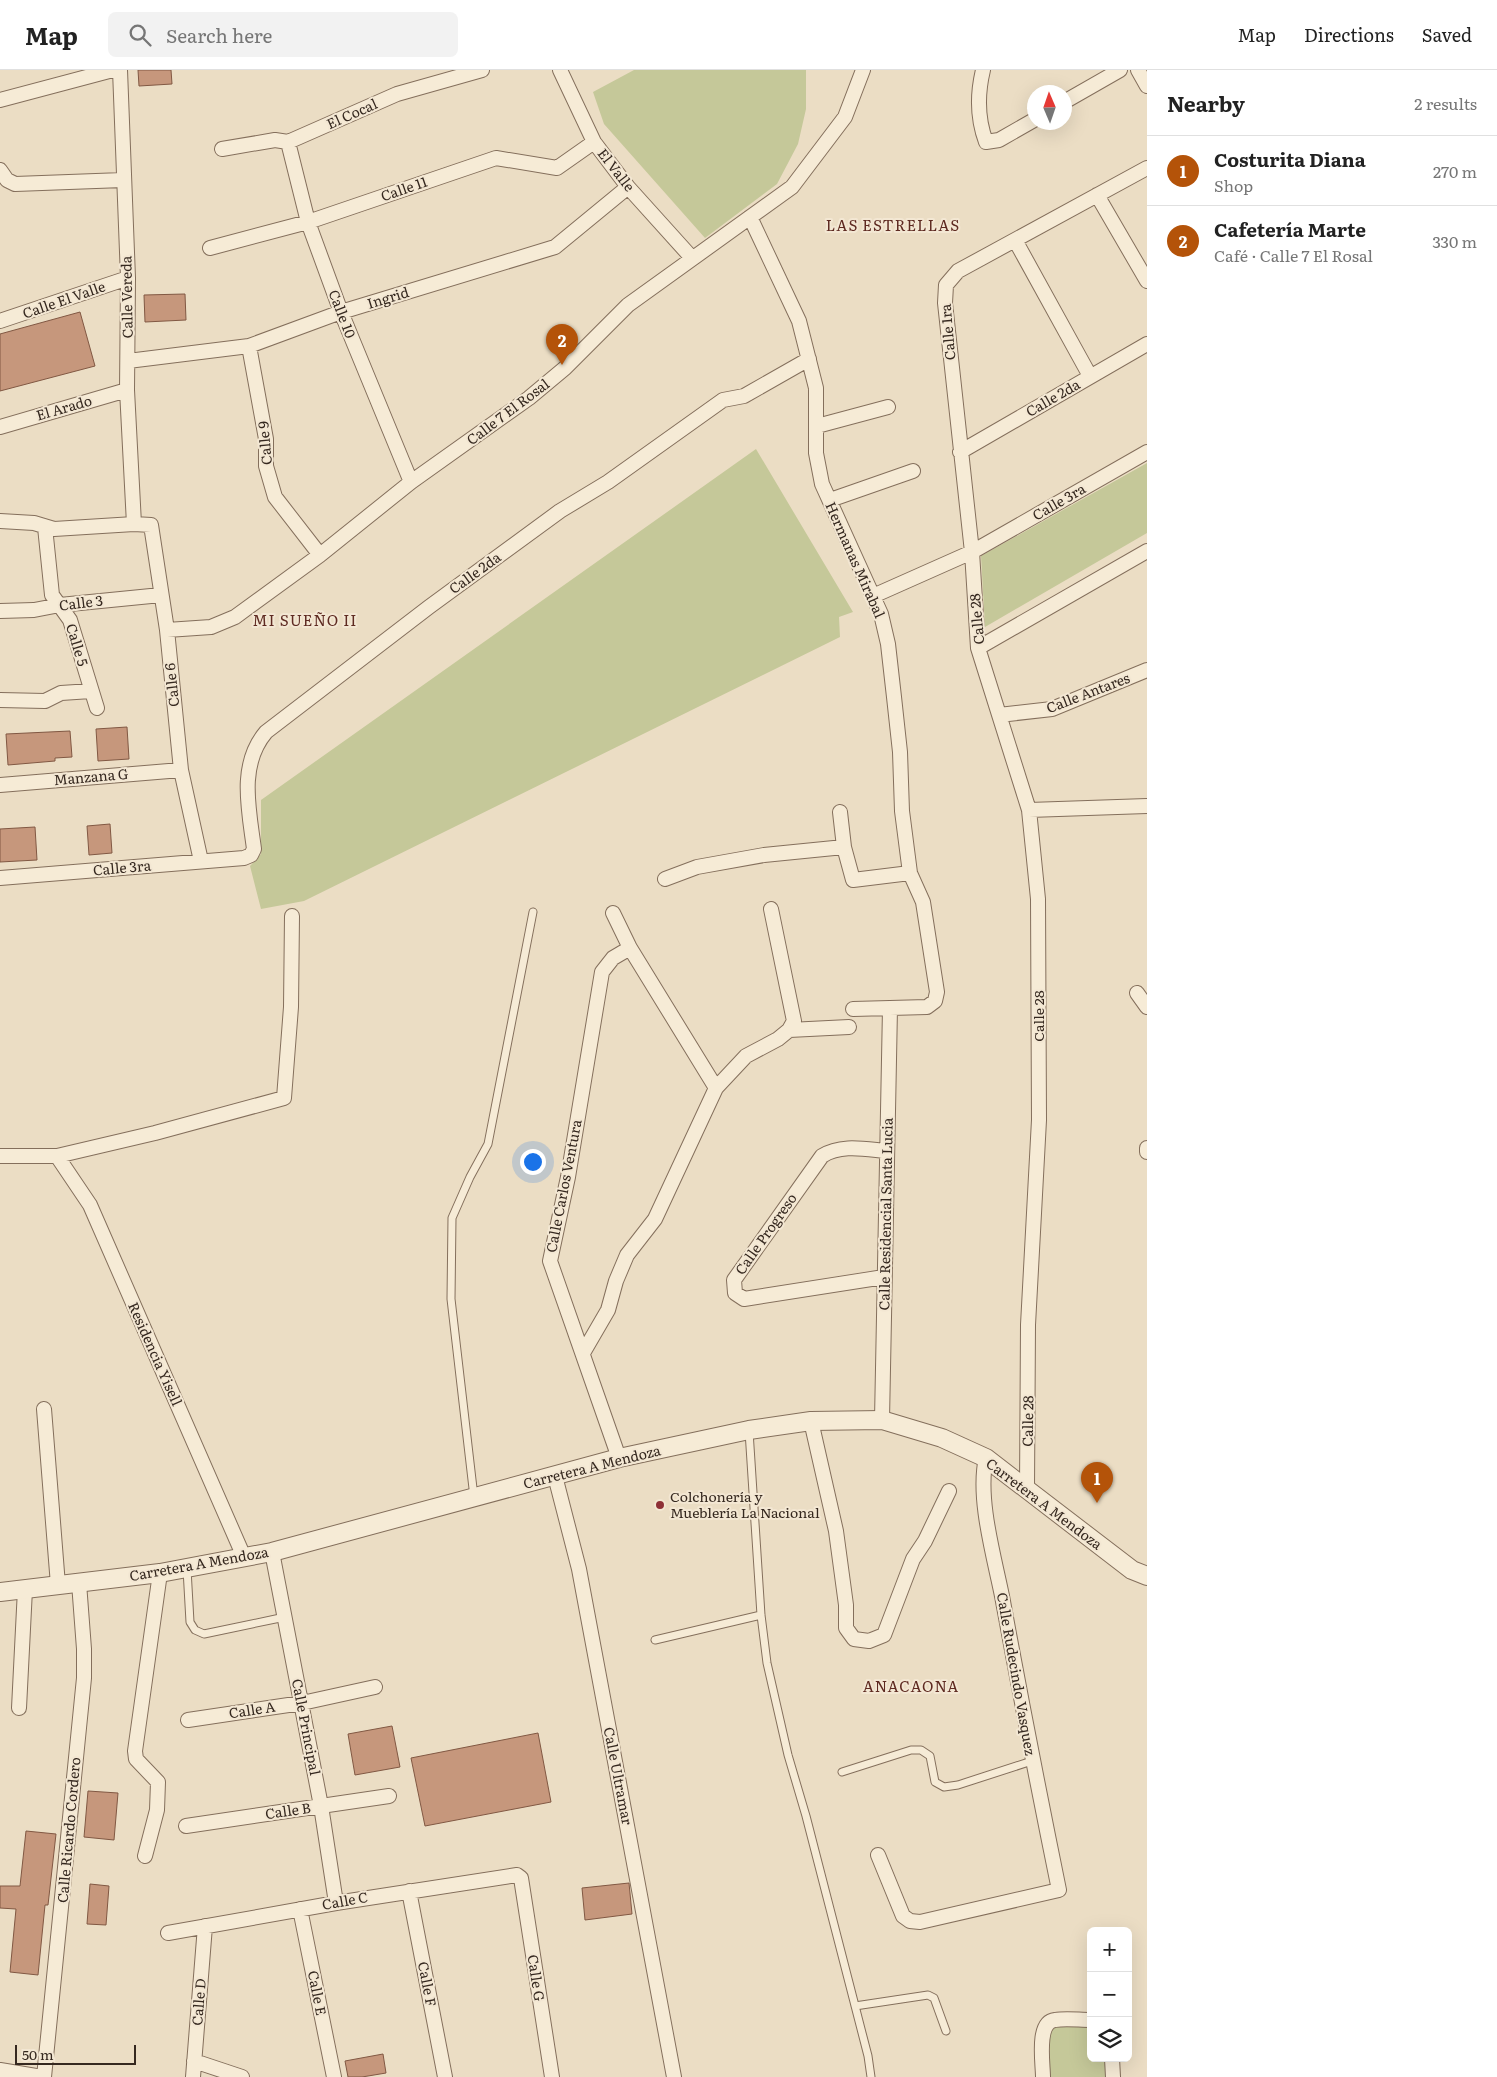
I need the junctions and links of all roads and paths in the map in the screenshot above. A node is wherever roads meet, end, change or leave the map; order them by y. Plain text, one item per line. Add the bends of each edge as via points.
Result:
1 (113, 70) edge
2 (120, 70) edge
3 (482, 70) edge
4 (560, 70) edge
5 (863, 70) edge
6 (983, 70) edge
7 (1120, 70) edge
8 (1138, 70) edge
9 (453, 74) edge
10 (1147, 86) edge
11 (1072, 97) edge
12 (0, 100) edge
13 (1027, 124) edge
14 (288, 142) junction
15 (594, 142) junction
16 (222, 149) dead end
17 (1147, 168) edge
18 (0, 170) edge
19 (123, 180) junction
20 (628, 187) junction
21 (1097, 195) junction
22 (750, 217) junction
23 (308, 222) junction
24 (1015, 240) junction
25 (210, 248) dead end
26 (692, 258) junction
27 (128, 278) junction
28 (1147, 281) edge
29 (341, 312) junction
30 (0, 322) edge
31 (1147, 344) edge
32 (249, 346) junction
33 (809, 358) junction
34 (128, 361) junction
35 (1090, 376) junction
36 (127, 390) junction
37 (888, 408) dead end
38 (817, 426) junction
39 (0, 427) edge
40 (960, 452) junction
41 (1147, 452) edge
42 (913, 471) dead end
43 (411, 482) junction
44 (830, 500) junction
45 (0, 522) edge
46 (134, 524) junction
47 (45, 527) junction
48 (1147, 551) edge
49 (972, 552) junction
50 (320, 555) junction
51 (161, 595) junction
52 (873, 596) junction
53 (60, 605) junction
54 (0, 612) edge
55 (167, 630) junction
56 (978, 648) junction
57 (1147, 670) edge
58 (91, 691) junction
59 (0, 700) edge
60 (96, 708) dead end
61 (999, 715) junction
62 (181, 770) junction
63 (0, 785) edge
64 (1147, 806) edge
65 (1029, 810) junction
66 (840, 812) dead end
67 (844, 847) junction
68 (244, 858) joint
69 (201, 861) junction
70 (910, 873) junction
71 (0, 878) edge
72 (665, 879) dead end
73 (771, 909) dead end
74 (533, 912) dead end
75 (613, 913) dead end
76 (292, 916) dead end
77 (630, 948) junction
78 (1137, 993) dead end
79 (1147, 1007) edge
80 (890, 1008) junction
81 (853, 1009) dead end
82 (849, 1027) dead end
83 (789, 1030) junction
84 (716, 1088) junction
85 (1147, 1148) edge
86 (886, 1150) junction
87 (1147, 1152) edge
88 (0, 1156) edge
89 (57, 1156) junction
90 (884, 1277) junction
91 (583, 1352) junction
92 (44, 1409) dead end
93 (882, 1420) junction
94 (811, 1421) junction
95 (749, 1430) junction
96 (619, 1458) junction
97 (986, 1458) junction
98 (555, 1476) junction
99 (1027, 1488) junction
100 (949, 1491) dead end
101 (474, 1497) junction
102 (272, 1552) junction
103 (244, 1556) junction
104 (187, 1569) junction
105 (160, 1573) junction
106 (1147, 1576) edge
107 (79, 1583) junction
108 (58, 1585) junction
109 (25, 1589) junction
110 (0, 1592) edge
111 (761, 1615) junction
112 (285, 1617) junction
113 (655, 1640) dead end
114 (375, 1687) dead end
115 (302, 1703) junction
116 (19, 1708) dead end
117 (188, 1720) dead end
118 (1032, 1761) junction
119 (842, 1772) dead end
120 (390, 1796) dead end
121 (321, 1806) junction
122 (186, 1826) dead end
123 (878, 1855) dead end
124 (144, 1856) dead end
125 (521, 1878) joint
126 (409, 1891) junction
127 (336, 1903) junction
128 (300, 1909) junction
129 (205, 1926) junction
130 (168, 1933) dead end
131 (855, 2006) junction
132 (1087, 2020) edge
133 (946, 2031) dead end
134 (194, 2061) junction
135 (1112, 2062) edge
136 (0, 2070) edge
137 (43, 2077) edge
138 (193, 2077) edge
139 (242, 2077) edge
140 (334, 2077) edge
141 (445, 2077) edge
142 (552, 2077) edge
143 (674, 2077) edge
144 (871, 2077) edge
145 (1043, 2077) edge
146 (1113, 2077) edge

1 - 12 street
2 - 19 street, Calle Vereda
3 - 9 street, El Cocal
4 - 15 street, El Valle
5 - 22 street, Calle 7 El Rosal via 845,117 792,187
6 - 13 street via 978,112 986,142 999,140
7 - 11 street
8 - 10 street
9 - 14 street, El Cocal via 397,94
14 - 16 street, El Cocal via 275,140
14 - 23 street, Calle 10
15 - 20 street, El Valle
15 - 23 street, Calle 11 via 557,168 496,158
17 - 21 street, Calle 1ra
18 - 19 street via 14,184
19 - 27 street, Calle Vereda
20 - 26 street, El Valle
20 - 29 street, Ingrid via 554,247
21 - 24 street, Calle 1ra
21 - 28 street
22 - 26 street, Calle 7 El Rosal
22 - 33 street, Hermanas Mirabal via 799,321
23 - 25 street, Calle 11
23 - 29 street, Calle 10
24 - 35 street
24 - 40 street, Calle 1ra via 958,271 946,285 945,303
26 - 43 street, Calle 7 El Rosal via 628,304 565,368 529,398
27 - 30 street, Calle El Valle
27 - 34 street, Calle Vereda
29 - 32 street, Ingrid
29 - 43 street, Calle 10
31 - 35 street, Calle 2da
32 - 34 street, Ingrid
32 - 50 street, Calle 9 via 266,439 266,466 275,497
33 - 38 street, Hermanas Mirabal via 816,388
33 - 68 street, Calle 2da via 744,396 723,400 608,482 560,511 266,732 255,750 248,773 254,849
34 - 36 street, Calle Vereda
35 - 40 street, Calle 2da
36 - 39 street, El Arado
36 - 46 street, Calle Vereda
37 - 38 street
38 - 44 street, Hermanas Mirabal via 816,453 822,484
40 - 49 street, Calle 1ra
41 - 49 street, Calle 3ra
42 - 44 street
43 - 50 street, Calle 7 El Rosal
44 - 52 street, Hermanas Mirabal
45 - 47 street via 34,523
46 - 47 street
46 - 51 street, Calle 6 via 152,525
47 - 53 street, Calle 5 via 52,595
48 - 56 street
49 - 52 street, Calle 3ra
49 - 56 street, Calle 28
50 - 55 street, Calle 7 El Rosal via 235,617 210,626
51 - 53 street, Calle 3
51 - 55 street, Calle 6
52 - 70 street, Hermanas Mirabal via 888,644
53 - 54 street, Calle 3
53 - 58 street, Calle 5 via 70,620
55 - 62 street, Calle 6
56 - 61 street, Calle 28
57 - 61 street, Calle Antares via 1052,710
58 - 59 street via 61,693 45,701
58 - 60 street, Calle 5
61 - 65 street, Calle 28
62 - 63 street, Manzana G
62 - 69 street, Calle 6
64 - 65 street
65 - 99 street, Calle 28 via 1038,899 1039,1120 1028,1325
66 - 67 street
67 - 70 street via 853,880
67 - 72 street via 764,855 697,867
68 - 69 street, Calle 3ra
69 - 71 street, Calle 3ra
70 - 80 street, Hermanas Mirabal via 923,902 935,1001 927,1006
73 - 83 street via 794,1021
74 - 101 lane via 488,1144 452,1218 451,1299
75 - 77 street
76 - 89 street via 291,1007 284,1098
77 - 84 street
77 - 91 street, Calle Carlos Ventura via 613,958 602,972 568,1178 550,1261
78 - 79 street
80 - 81 street
80 - 86 street, Calle Residencial Santa Lucia
82 - 83 street
83 - 84 street via 746,1056
84 - 91 street via 655,1219 627,1255 608,1310
85 - 87 street
86 - 90 street, Calle Residencial Santa Lucia
86 - 90 street, Calle Progreso via 842,1148 822,1156 734,1280 735,1293 744,1299
88 - 89 street
89 - 103 street, Residencia Yisell via 90,1205
90 - 93 street, Calle Residencial Santa Lucia
91 - 96 street, Calle Carlos Ventura
92 - 108 street
93 - 94 street, Carretera A Mendoza
93 - 97 street, Carretera A Mendoza via 942,1438
94 - 95 street, Carretera A Mendoza
94 - 100 street via 836,1531 846,1628 854,1639 869,1640 884,1635 913,1559
95 - 96 street, Carretera A Mendoza
95 - 111 lane
96 - 98 street, Carretera A Mendoza
97 - 99 street, Carretera A Mendoza
97 - 118 street, Calle Rudecindo Vasquez via 982,1474 984,1498
98 - 101 street, Carretera A Mendoza
98 - 143 street, Calle Ultramar via 579,1569
99 - 106 street, Carretera A Mendoza via 1124,1564
101 - 102 street, Carretera A Mendoza
102 - 103 street, Carretera A Mendoza
102 - 112 street, Calle Principal
103 - 104 street, Carretera A Mendoza
104 - 105 street, Carretera A Mendoza
104 - 112 lane via 190,1622 195,1630 204,1634
105 - 107 street, Carretera A Mendoza
105 - 124 street via 135,1751 136,1759 158,1782 157,1810
107 - 108 street, Carretera A Mendoza
107 - 137 street, Calle Ricardo Cordero via 84,1678
108 - 109 street, Carretera A Mendoza
109 - 110 street, Carretera A Mendoza
109 - 116 street
111 - 113 lane
111 - 131 lane via 767,1663 788,1756
112 - 115 street, Calle Principal
114 - 115 street, Calle A
115 - 117 street, Calle A
115 - 121 street, Calle Principal
118 - 119 lane via 944,1787 935,1782 930,1756 921,1750 911,1750
118 - 123 street, Calle Rudecindo Vasquez via 1059,1890 920,1922 910,1921 903,1916
120 - 121 street, Calle B
121 - 122 street, Calle B
121 - 127 street, Calle Principal
125 - 126 street, Calle C via 512,1874
125 - 142 street, Calle G
126 - 127 street, Calle C
126 - 141 street, Calle F
127 - 128 street, Calle C
128 - 129 street, Calle C
128 - 140 street, Calle E
129 - 130 street, Calle C
129 - 134 street, Calle D
131 - 133 lane via 928,1995 934,1998
131 - 144 lane
132 - 145 street via 1053,2020 1046,2024 1042,2031
134 - 138 street, Calle D
134 - 139 street
135 - 146 street
136 - 137 street

